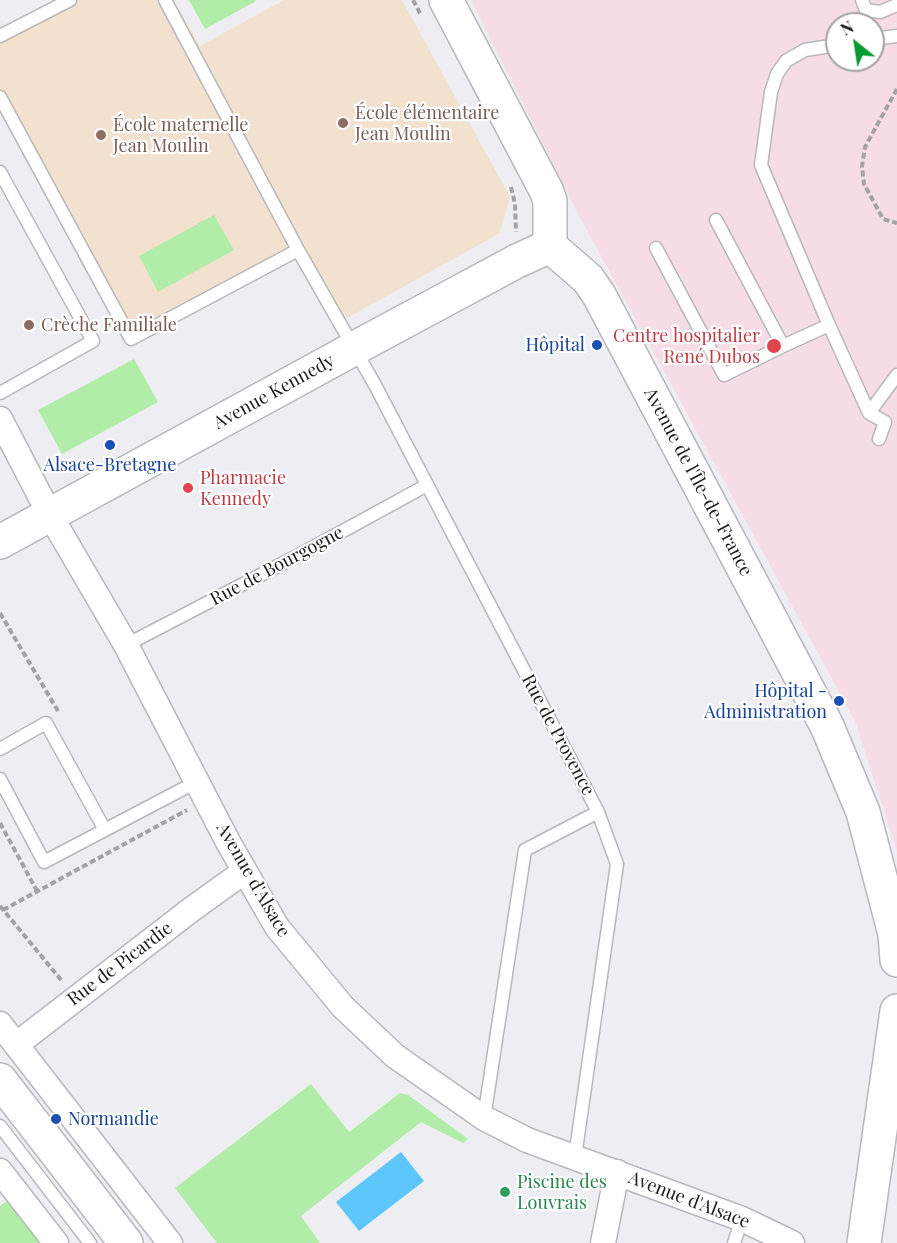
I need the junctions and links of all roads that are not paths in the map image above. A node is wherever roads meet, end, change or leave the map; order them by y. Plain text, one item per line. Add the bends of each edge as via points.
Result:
1 (70, 0) edge
2 (165, 0) edge
3 (862, 0) edge
4 (897, 5) edge
5 (435, 10) edge
6 (0, 36) edge
7 (825, 47) edge
8 (0, 97) edge
9 (0, 172) edge
10 (538, 214) dead end
11 (717, 220) dead end
12 (550, 246) junction
13 (656, 248) dead end
14 (298, 250) junction
15 (829, 325) junction
16 (783, 346) junction
17 (355, 348) junction
18 (897, 375) edge
19 (0, 393) edge
20 (869, 413) junction
21 (0, 419) edge
22 (891, 424) edge
23 (879, 439) dead end
24 (427, 485) junction
25 (50, 515) junction
26 (0, 542) edge
27 (126, 645) junction
28 (0, 749) edge
29 (0, 779) edge
30 (203, 790) junction
31 (598, 812) junction
32 (105, 830) junction
33 (245, 872) junction
34 (897, 957) edge
35 (897, 1011) edge
36 (0, 1024) edge
37 (17, 1044) junction
38 (0, 1064) edge
39 (0, 1080) edge
40 (0, 1108) edge
41 (484, 1118) junction
42 (0, 1126) edge
43 (575, 1157) junction
44 (617, 1172) junction
45 (2, 1179) edge
46 (742, 1219) junction
47 (56, 1243) edge
48 (90, 1243) edge
49 (103, 1243) edge
50 (126, 1243) edge
51 (137, 1243) edge
52 (170, 1243) edge
53 (603, 1243) edge
54 (734, 1243) edge
55 (792, 1243) edge
56 (864, 1243) edge

1 - 6 lane
2 - 14 lane, Rue de Provence
3 - 4 lane via 866,10 880,12
5 - 12 street via 547,192
7 - 15 lane via 805,50 786,61 777,74 761,165
8 - 14 lane via 131,339
9 - 19 lane via 93,341
10 - 12 lane
11 - 16 lane
12 - 17 street, Avenue Kennedy
12 - 34 street, Avenue de l'Île-de-France via 588,279 599,295 827,726 863,812 895,934
13 - 16 lane via 724,375
14 - 17 lane, Rue de Provence
15 - 16 lane
15 - 20 lane
17 - 24 lane, Rue de Provence
17 - 25 street, Avenue Kennedy
18 - 20 lane
20 - 22 lane
21 - 25 street, Avenue d'Alsace
22 - 23 lane
24 - 27 lane, Rue de Bourgogne
24 - 31 lane, Rue de Provence
25 - 26 street, Avenue Kennedy
25 - 27 street, Avenue d'Alsace
27 - 30 street, Avenue d'Alsace
28 - 32 lane via 46,723
29 - 32 lane via 44,862
30 - 32 lane via 121,820
30 - 33 street, Avenue d'Alsace
31 - 41 lane via 525,850
31 - 43 lane, Rue de Provence via 617,864
33 - 37 street, Rue de Picardie
33 - 41 street, Avenue d'Alsace via 277,927 343,1007 395,1056
35 - 56 street
36 - 37 street
37 - 52 street
38 - 51 lane
39 - 50 street
40 - 49 street
41 - 43 street, Avenue d'Alsace via 527,1140
42 - 48 lane
43 - 44 street, Avenue d'Alsace
44 - 46 street, Avenue d'Alsace
44 - 53 street
45 - 47 street
46 - 54 lane
46 - 55 street, Avenue d'Alsace

